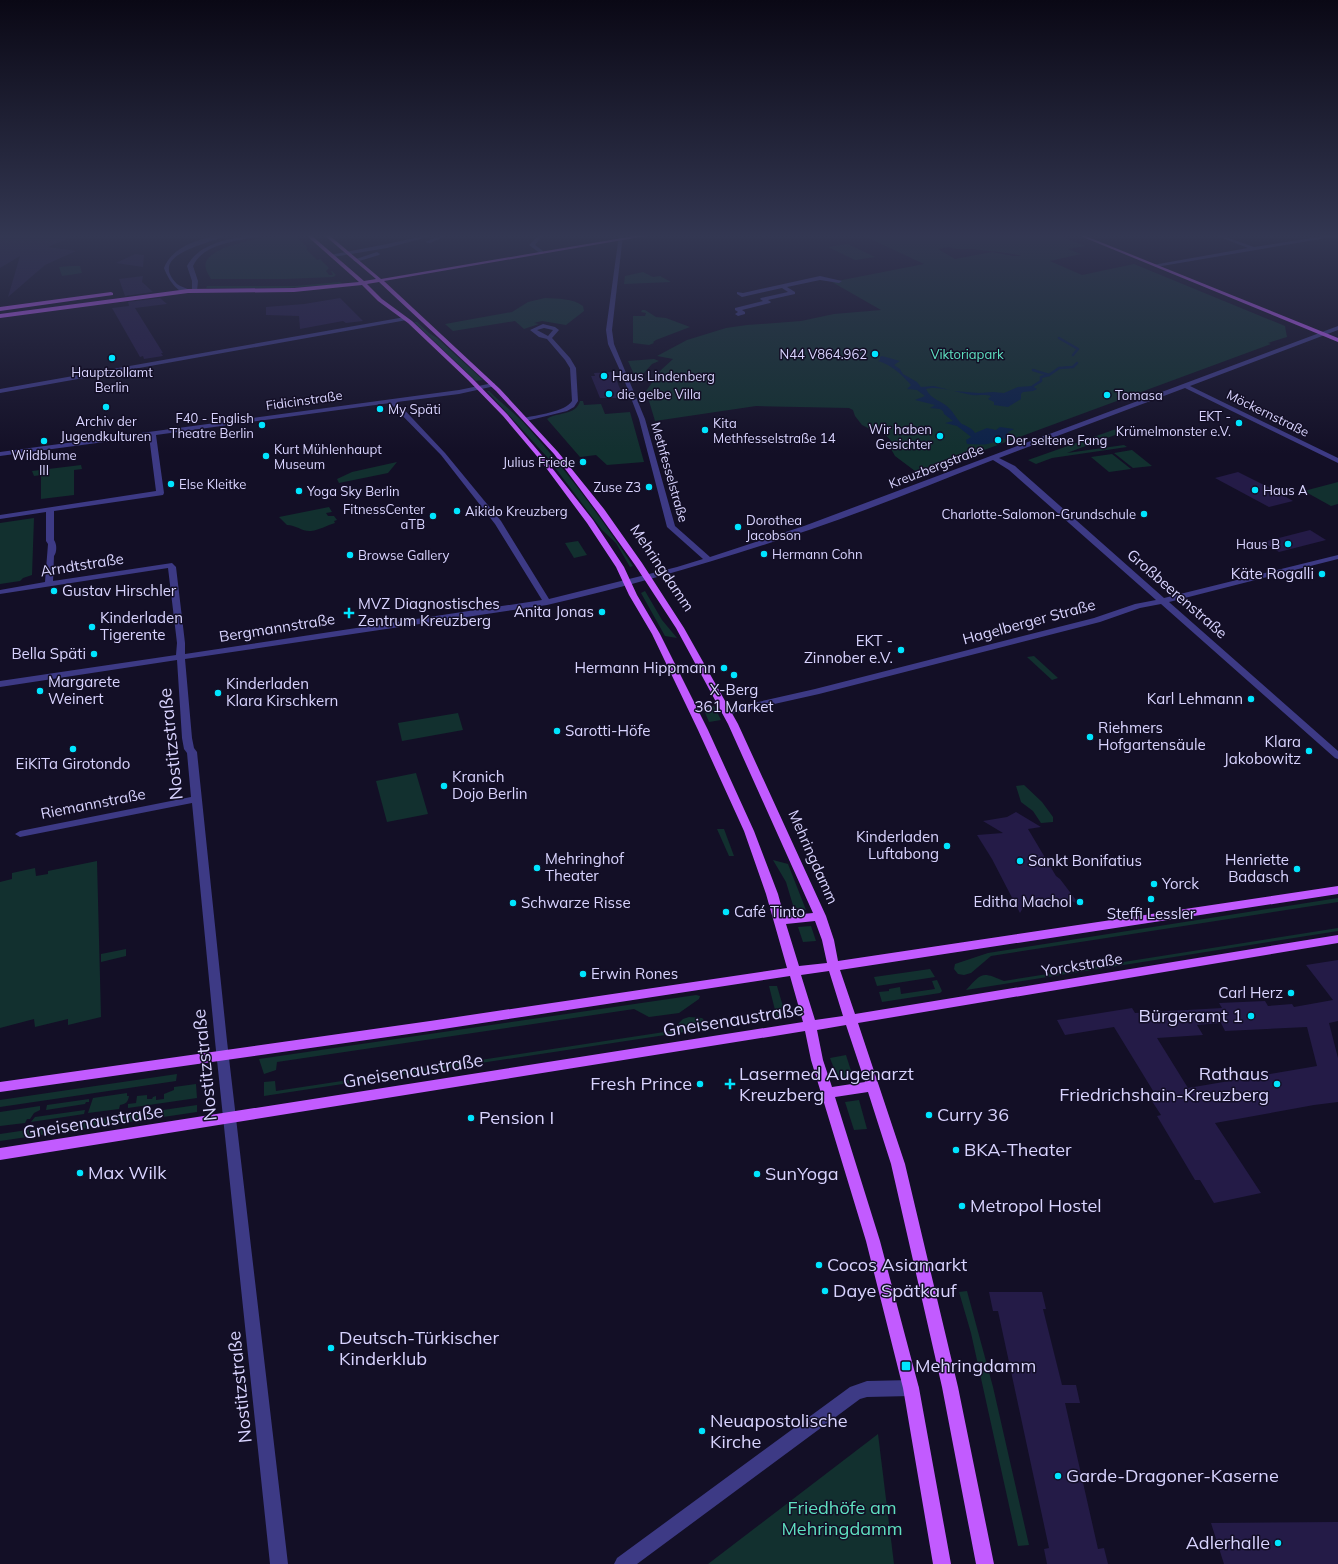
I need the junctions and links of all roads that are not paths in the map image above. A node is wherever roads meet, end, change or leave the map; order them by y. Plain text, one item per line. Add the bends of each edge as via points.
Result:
1 (57, 308) edge
2 (391, 308) edge
3 (410, 308) edge
4 (612, 308) edge
5 (741, 308) edge
6 (1261, 308) edge
7 (738, 314) dead end
8 (0, 316) edge
9 (418, 316) junction
10 (405, 319) junction
11 (1338, 328) edge
12 (1325, 334) junction
13 (549, 338) dead end
14 (1338, 340) edge
15 (492, 385) junction
16 (1186, 386) junction
17 (479, 388) junction
18 (0, 391) edge
19 (392, 401) junction
20 (526, 419) junction
21 (152, 434) junction
22 (0, 454) edge
23 (994, 458) junction
24 (1338, 462) edge
25 (50, 509) junction
26 (0, 516) edge
27 (1338, 557) edge
28 (709, 560) junction
29 (169, 565) joint
30 (647, 577) junction
31 (628, 582) junction
32 (49, 584) junction
33 (0, 592) edge
34 (1164, 601) junction
35 (547, 602) junction
36 (181, 657) junction
37 (0, 684) edge
38 (726, 712) junction
39 (1338, 756) edge
40 (196, 799) junction
41 (20, 834) dead end
42 (1338, 890) edge
43 (820, 916) junction
44 (780, 921) junction
45 (1338, 939) edge
46 (833, 966) junction
47 (794, 971) junction
48 (851, 1020) junction
49 (832, 1022) joint
50 (810, 1026) junction
51 (223, 1055) junction
52 (873, 1086) junction
53 (0, 1087) edge
54 (828, 1093) junction
55 (230, 1118) junction
56 (0, 1154) edge
57 (911, 1388) junction
58 (279, 1564) edge
59 (623, 1564) edge
60 (942, 1564) edge
61 (985, 1564) edge

1 - 8 main road
2 - 10 main road
3 - 9 main road, Mehringdamm
4 - 28 street, Methfesselstraße via 609,330 611,344 642,418 671,527
5 - 7 street via 737,309 743,313
6 - 12 main road
9 - 10 main road
9 - 15 main road, Mehringdamm
10 - 17 main road
10 - 18 street
11 - 12 street, Kreuzbergstraße
12 - 14 main road
12 - 16 street, Kreuzbergstraße
13 - 20 street via 573,368 575,401 565,410
15 - 17 street, Fidicinstraße
15 - 20 main road, Mehringdamm
16 - 23 street, Kreuzbergstraße
16 - 24 street, Möckernstraße
17 - 19 street, Fidicinstraße
17 - 31 main road via 557,476
19 - 21 street, Fidicinstraße
19 - 35 street via 443,454 498,523
20 - 30 main road, Mehringdamm via 577,480
21 - 22 street, Fidicinstraße
21 - 25 street via 160,493
23 - 28 street, Kreuzbergstraße via 807,528
23 - 34 street, Großbeerenstraße via 1012,468
25 - 26 street
25 - 32 street via 52,553
27 - 34 street, Hagelberger Straße
28 - 30 street, Kreuzbergstraße
29 - 32 street, Arndtstraße
29 - 36 street, Nostitzstraße via 172,566 173,572
30 - 31 street, Kreuzbergstraße
30 - 38 main road, Mehringdamm via 680,628
31 - 35 street, Bergmannstraße
31 - 44 main road via 731,787 764,868
32 - 33 street, Arndtstraße
34 - 38 street, Hagelberger Straße via 816,692
34 - 39 street, Großbeerenstraße
35 - 36 street, Bergmannstraße
36 - 37 street, Bergmannstraße
36 - 40 street, Nostitzstraße
38 - 43 main road, Mehringdamm
40 - 41 street, Riemannstraße
40 - 51 street, Nostitzstraße
42 - 46 main road
43 - 44 main road
43 - 46 main road, Mehringdamm
44 - 47 main road
45 - 48 main road, Yorckstraße
46 - 47 main road
46 - 48 main road, Mehringdamm
47 - 50 main road
47 - 51 main road
48 - 49 main road, Yorckstraße
48 - 52 main road, Mehringdamm
49 - 50 main road, Gneisenaustraße
50 - 54 main road via 817,1060
50 - 55 main road, Gneisenaustraße
51 - 53 main road
51 - 55 street, Nostitzstraße
52 - 54 main road
52 - 61 main road, Mehringdamm via 898,1164 926,1281 969,1477
54 - 57 main road via 873,1241
55 - 56 main road, Gneisenaustraße
55 - 58 street, Nostitzstraße
57 - 59 street via 867,1389 856,1392
57 - 60 main road

